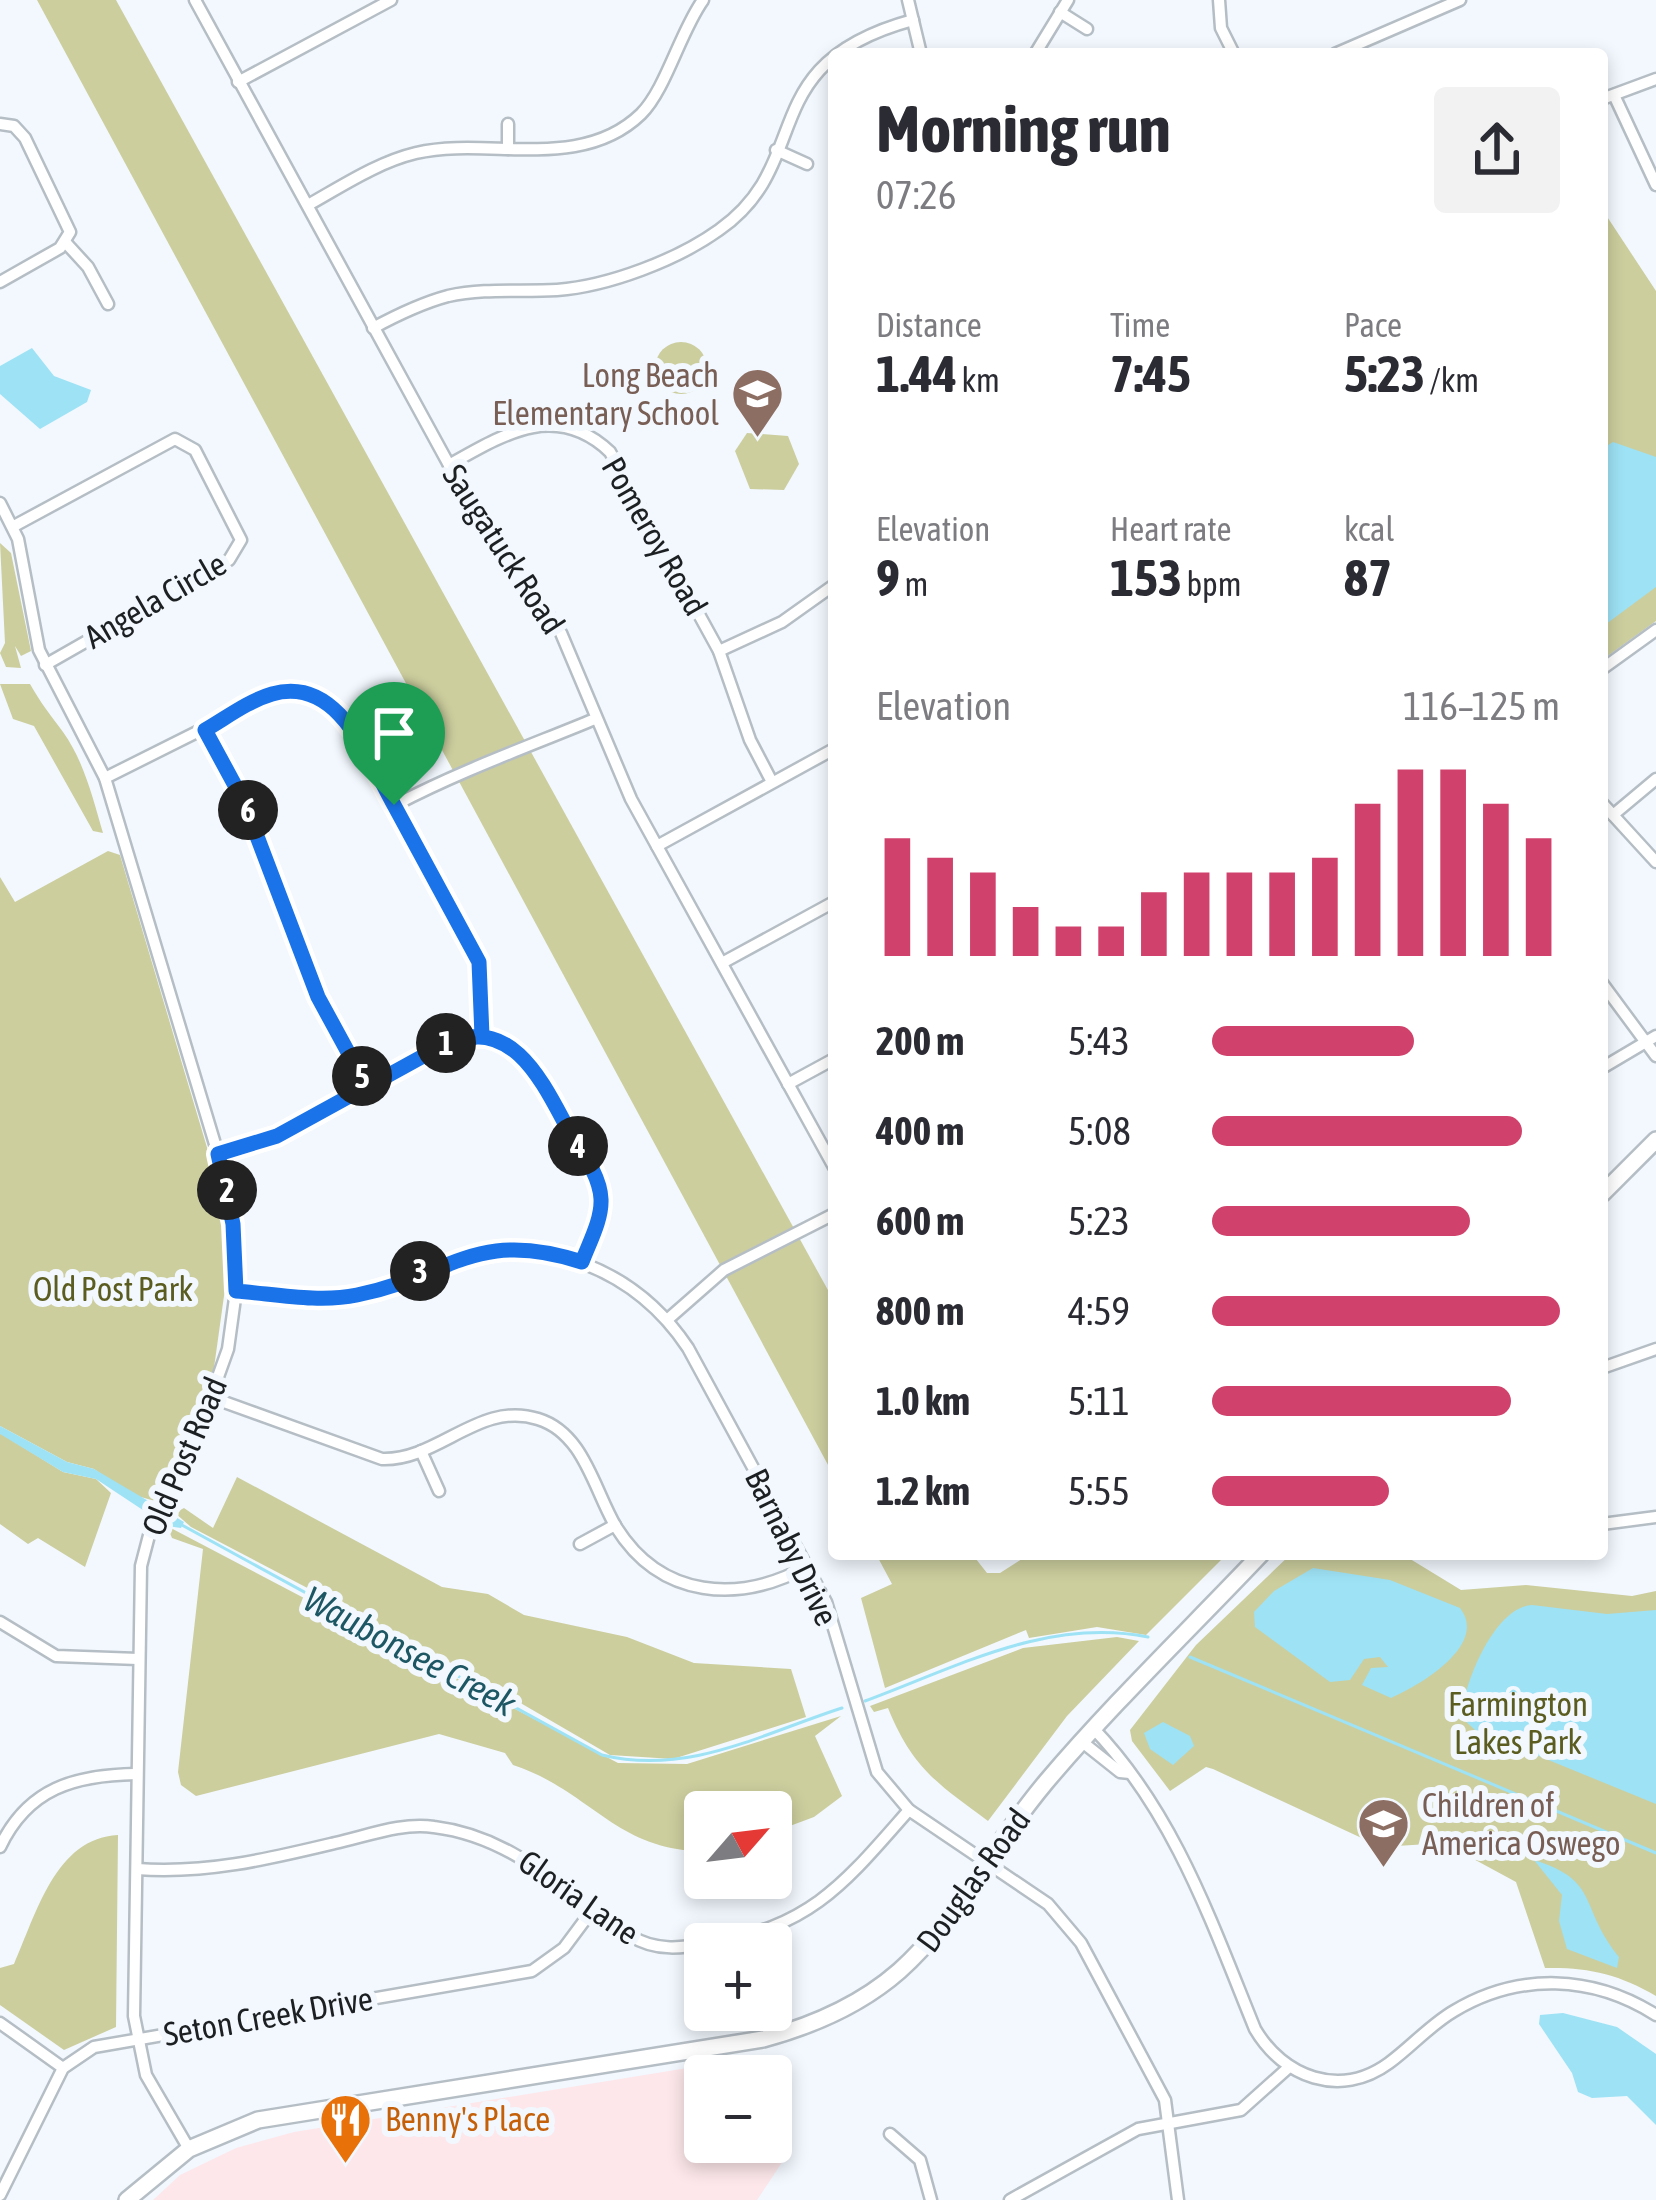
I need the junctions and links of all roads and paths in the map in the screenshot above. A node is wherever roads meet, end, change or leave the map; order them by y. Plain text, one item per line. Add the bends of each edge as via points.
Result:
1 (195, 0) edge
2 (391, 0) edge
3 (703, 0) edge
4 (908, 0) edge
5 (1219, 0) edge
6 (1460, 0) edge
7 (1064, 6) edge
8 (913, 20) junction
9 (1088, 28) dead end
10 (844, 48) edge
11 (920, 48) edge
12 (1039, 48) edge
13 (1231, 48) edge
14 (1352, 48) edge
15 (828, 60) edge
16 (1656, 79) edge
17 (238, 82) junction
18 (1608, 97) edge
19 (0, 124) edge
20 (508, 124) dead end
21 (508, 149) junction
22 (776, 150) junction
23 (807, 164) dead end
24 (1656, 185) edge
25 (308, 205) junction
26 (66, 242) junction
27 (0, 282) edge
28 (108, 304) dead end
29 (373, 328) junction
30 (449, 465) junction
31 (0, 503) edge
32 (14, 526) junction
33 (828, 589) edge
34 (1656, 630) edge
35 (719, 651) junction
36 (45, 664) junction
37 (1608, 666) edge
38 (312, 680) dead end
39 (308, 694) junction
40 (595, 718) junction
41 (205, 730) junction
42 (828, 752) edge
43 (105, 778) junction
44 (1656, 779) edge
45 (772, 782) junction
46 (394, 805) junction
47 (1608, 809) edge
48 (1613, 814) junction
49 (657, 846) junction
50 (1656, 862) edge
51 (828, 905) edge
52 (722, 963) junction
53 (1608, 990) edge
54 (482, 1036) junction
55 (1651, 1039) edge
56 (1656, 1056) edge
57 (828, 1062) edge
58 (1608, 1064) edge
59 (788, 1084) junction
60 (367, 1087) junction
61 (1656, 1140) edge
62 (218, 1154) junction
63 (828, 1156) edge
64 (1608, 1188) edge
65 (828, 1217) edge
66 (582, 1262) junction
67 (236, 1291) junction
68 (668, 1320) junction
69 (1656, 1349) edge
70 (1608, 1367) edge
71 (213, 1397) junction
72 (421, 1451) junction
73 (439, 1491) dead end
74 (1656, 1517) edge
75 (1608, 1522) edge
76 (615, 1526) junction
77 (580, 1544) dead end
78 (1255, 1560) edge
79 (808, 1566) junction
80 (0, 1622) edge
81 (138, 1659) junction
82 (1087, 1735) junction
83 (136, 1774) junction
84 (909, 1810) junction
85 (0, 1847) edge
86 (988, 1864) junction
87 (137, 1869) junction
88 (593, 1909) junction
89 (1656, 2015) edge
90 (0, 2024) edge
91 (137, 2039) junction
92 (63, 2068) junction
93 (1288, 2068) junction
94 (1169, 2122) junction
95 (890, 2134) dead end
96 (189, 2149) junction
97 (1036, 2186) junction
98 (0, 2195) edge
99 (127, 2200) edge
100 (931, 2200) edge
101 (1010, 2200) edge
102 (1043, 2200) edge
103 (1178, 2200) edge

1 - 17 street, Saugatuck Road
2 - 17 street
3 - 21 street via 640,114 574,145
4 - 8 street
5 - 13 street
6 - 14 street
7 - 9 street
7 - 12 street
8 - 10 street
8 - 11 street
15 - 22 street via 800,94
16 - 18 street
17 - 25 street, Saugatuck Road
18 - 24 street
19 - 26 street via 25,138 66,215
20 - 21 street
21 - 25 street via 412,154
22 - 23 street
22 - 29 street via 741,211 682,251 583,286 450,296
25 - 29 street, Saugatuck Road
26 - 27 street
26 - 28 street
29 - 30 street, Saugatuck Road
30 - 35 street, Pomeroy Road via 534,424 587,433 622,469
30 - 40 street, Saugatuck Road via 561,634
31 - 32 street, Old Post Road
32 - 36 street, Old Post Road
32 - 36 street, Angela Circle via 182,440 195,450 241,540 230,560
33 - 35 street
34 - 37 street
35 - 45 street, Pomeroy Road
36 - 43 street, Old Post Road
38 - 39 street
39 - 41 street via 275,693
39 - 46 street via 343,717
40 - 46 street via 452,773
40 - 49 street, Saugatuck Road
41 - 43 street
41 - 60 street via 251,818 318,997
42 - 45 street
43 - 62 street, Old Post Road
44 - 48 street
45 - 49 street
46 - 54 street via 479,962
47 - 48 street
48 - 50 street
49 - 52 street, Saugatuck Road
51 - 52 street
52 - 59 street, Saugatuck Road
53 - 55 street
54 - 60 street via 447,1043
54 - 66 street via 526,1058 595,1177 600,1208
55 - 56 street
55 - 58 street
57 - 59 street
59 - 63 street, Saugatuck Road
60 - 62 street via 277,1136
61 - 64 street
62 - 67 street, Old Post Road
65 - 68 street via 724,1270
66 - 67 street, Barnaby Drive via 497,1250 358,1295
66 - 68 street, Barnaby Drive via 614,1276
67 - 71 street, Old Post Road
68 - 79 street, Barnaby Drive
69 - 70 street
71 - 72 street via 360,1454 393,1459
71 - 81 street, Old Post Road via 152,1523 141,1566
72 - 73 street
72 - 76 street via 498,1416 544,1420 574,1445
74 - 75 street
76 - 77 street
76 - 79 street via 644,1561 695,1588 754,1588
78 - 82 street, Douglas Road
79 - 84 street, Barnaby Drive via 877,1772
80 - 81 street via 56,1656
81 - 83 street, Old Post Road
82 - 86 street, Douglas Road
82 - 93 street via 1130,1773 1179,1844 1255,2029
83 - 85 street via 94,1774 45,1792
83 - 87 street, Old Post Road
84 - 86 street, Barnaby Drive
84 - 88 street, Gloria Lane via 827,1898 765,1933 663,1948
86 - 94 street, Barnaby Drive via 1048,1904 1081,1943 1158,2084
86 - 96 street, Douglas Road via 911,1964 861,2002 812,2025 258,2120
87 - 88 street, Gloria Lane via 212,1871 436,1827 502,1844
87 - 91 street, Old Post Road
88 - 91 street, Seton Creek Drive via 564,1948 532,1971
89 - 93 street via 1587,1985 1533,1983 1453,2011 1365,2076 1330,2081
90 - 92 street
91 - 92 street, Seton Creek Drive via 94,2047
91 - 96 street, Old Post Road via 160,2107
92 - 98 street
93 - 94 street via 1241,2110
94 - 97 street via 1138,2129
94 - 103 street, Barnaby Drive
95 - 100 street via 920,2160
96 - 99 street, Douglas Road
97 - 101 street
97 - 102 street

